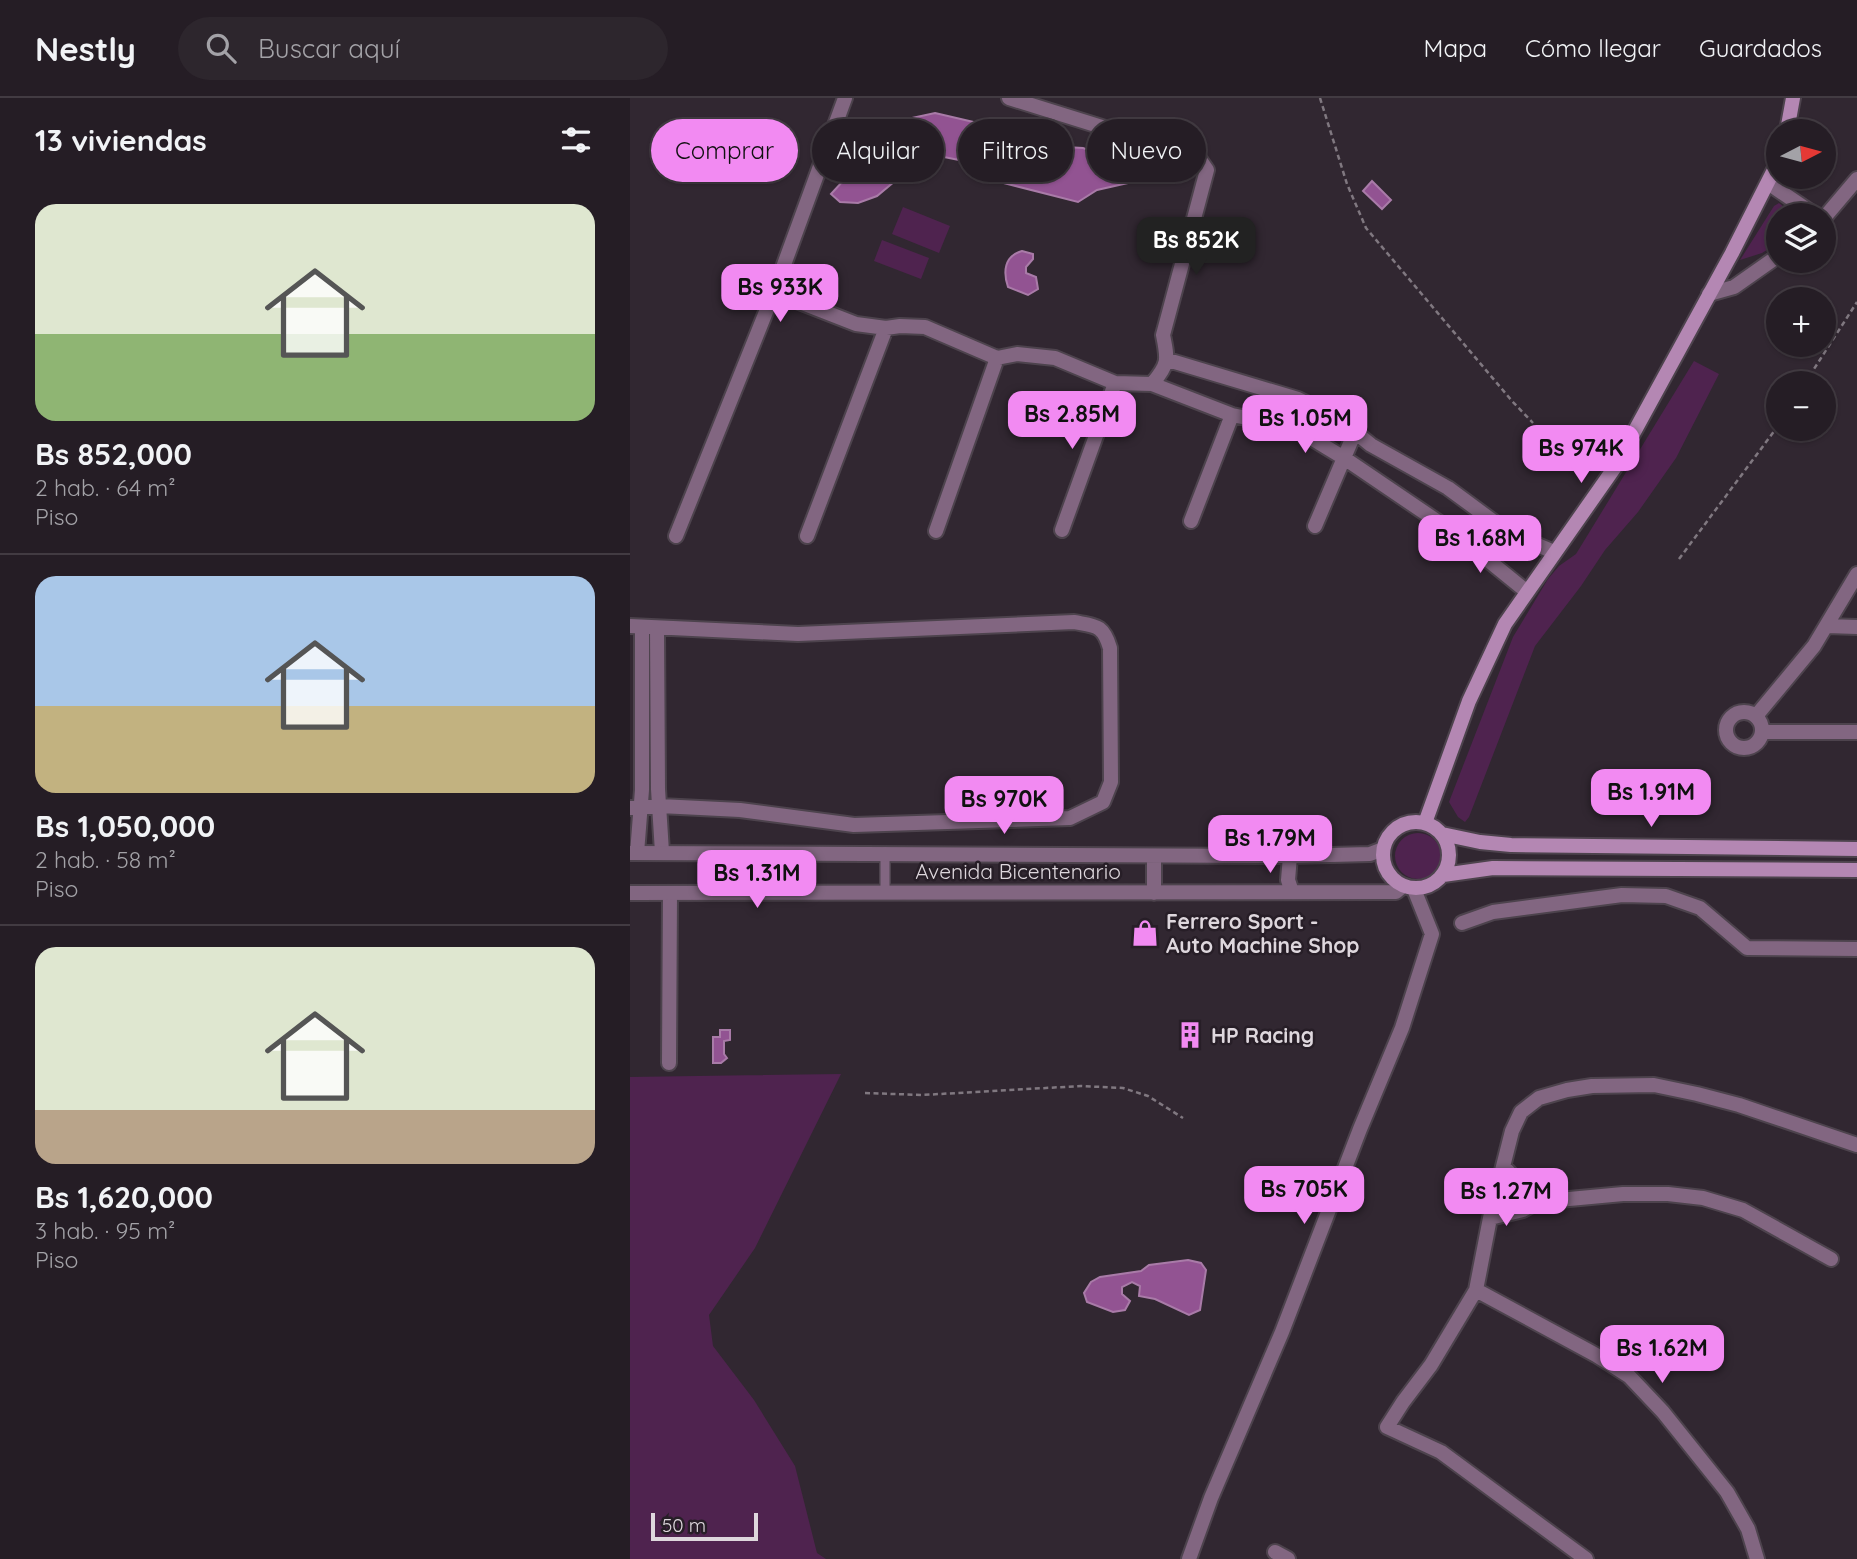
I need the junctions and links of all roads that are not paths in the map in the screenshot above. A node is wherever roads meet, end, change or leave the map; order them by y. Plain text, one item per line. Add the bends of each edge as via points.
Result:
1 (845, 98) edge
2 (1009, 98) edge
3 (1793, 98) edge
4 (1789, 119) edge
5 (1857, 179) edge
6 (1766, 187) edge
7 (1777, 189) edge
8 (1797, 203) edge
9 (1836, 204) edge
10 (1766, 264) edge
11 (774, 292) junction
12 (1709, 294) junction
13 (886, 328) junction
14 (997, 358) junction
15 (1168, 360) junction
16 (1115, 383) junction
17 (1152, 384) junction
18 (1231, 415) junction
19 (1356, 432) junction
20 (1344, 458) junction
21 (1191, 521) dead end
22 (1315, 526) dead end
23 (1062, 530) dead end
24 (936, 531) dead end
25 (1509, 533) junction
26 (676, 536) dead end
27 (807, 536) dead end
28 (1554, 552) junction
29 (1491, 561) junction
30 (1856, 581) edge
31 (1526, 591) junction
32 (1827, 626) junction
33 (1857, 627) edge
34 (643, 628) edge
35 (1756, 716) junction
36 (1762, 732) junction
37 (1857, 732) edge
38 (660, 806) junction
39 (635, 807) edge
40 (1425, 823) junction
41 (1442, 834) junction
42 (1383, 849) junction
43 (1857, 849) edge
44 (662, 852) junction
45 (885, 852) junction
46 (634, 853) edge
47 (1154, 856) junction
48 (1290, 856) junction
49 (1857, 870) edge
50 (1443, 875) junction
51 (1409, 887) junction
52 (885, 892) junction
53 (1292, 892) junction
54 (630, 893) edge
55 (670, 893) junction
56 (1154, 893) junction
57 (1462, 923) dead end
58 (1857, 949) edge
59 (669, 1063) dead end
60 (1857, 1145) edge
61 (1504, 1167) junction
62 (1537, 1202) junction
63 (1490, 1218) junction
64 (1831, 1259) dead end
65 (1476, 1290) junction
66 (1189, 1559) edge
67 (1586, 1559) edge
68 (1757, 1559) edge

1 - 11 street
2 - 15 street via 1203,162 1207,170 1163,335
3 - 4 main road
5 - 9 street
6 - 12 main road
7 - 8 street
10 - 12 street via 1734,287
11 - 13 street via 856,324
11 - 26 street
12 - 28 main road via 1615,467
13 - 14 street via 925,327
13 - 27 street
14 - 16 street via 1017,354 1055,358
14 - 24 street
15 - 17 street
15 - 19 street via 1298,399
16 - 17 street
16 - 23 street
17 - 18 street
18 - 20 street via 1282,425
18 - 21 street
19 - 20 street
19 - 25 street via 1448,488
20 - 22 street
20 - 29 street
25 - 28 street
25 - 29 street
28 - 31 main road
29 - 31 street
30 - 32 street
31 - 40 main road via 1469,701
32 - 33 street
32 - 35 street
34 - 38 street
34 - 38 street via 798,634 1074,622 1099,627 1110,648 1111,782 1102,802 1070,818 853,825 740,810
34 - 39 street
35 - 36 street
35 - 36 street via 1735,714 1727,723 1727,735 1734,745 1746,748 1757,742
36 - 37 street
38 - 39 street
38 - 44 street
39 - 46 street
40 - 41 main road
40 - 42 main road via 1403,824
41 - 43 main road via 1511,845
41 - 50 main road via 1450,854
42 - 48 street, Avenida Bicentenario via 1370,854
42 - 51 main road via 1387,871
44 - 45 street, Avenida Bicentenario
44 - 46 street, Avenida Bicentenario
45 - 47 street, Avenida Bicentenario
45 - 52 lane
47 - 48 street, Avenida Bicentenario
47 - 56 street
48 - 53 street via 1287,880
49 - 50 main road via 1493,868
50 - 51 main road via 1425,887
51 - 53 street, Avenida Bicentenario via 1396,892
51 - 66 street via 1432,934 1402,1028
52 - 55 street, Avenida Bicentenario
52 - 56 street, Avenida Bicentenario
53 - 56 street, Avenida Bicentenario
54 - 55 street, Avenida Bicentenario
55 - 59 street
57 - 58 street via 1493,912 1622,895 1666,896 1700,908 1747,948
60 - 61 street via 1698,1094 1614,1085 1539,1098 1521,1112
61 - 62 street
61 - 63 street
62 - 63 street
62 - 64 street via 1623,1194 1703,1198 1743,1210
63 - 65 street
65 - 67 street via 1387,1427 1441,1452
65 - 68 street via 1629,1376 1727,1492 1748,1529

